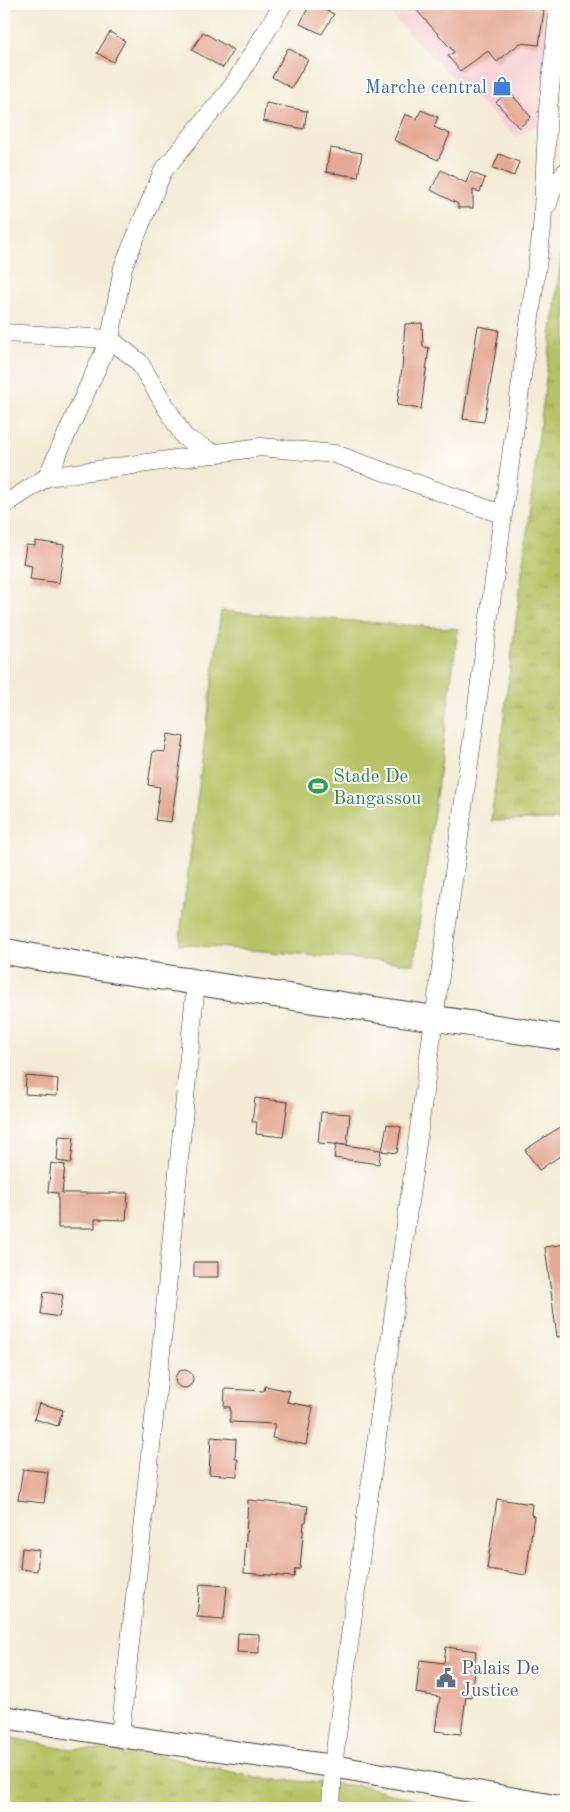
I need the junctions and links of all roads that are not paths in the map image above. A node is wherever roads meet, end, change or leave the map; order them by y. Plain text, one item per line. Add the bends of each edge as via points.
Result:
1 (283, 4) edge
2 (559, 4) edge
3 (566, 171) edge
4 (542, 229) junction
5 (4, 333) edge
6 (110, 339) junction
7 (214, 454) junction
8 (47, 477) junction
9 (4, 505) edge
10 (502, 514) junction
11 (4, 951) edge
12 (196, 982) junction
13 (434, 1017) junction
14 (566, 1038) edge
15 (4, 1717) edge
16 (120, 1736) junction
17 (333, 1766) junction
18 (331, 1808) edge
19 (565, 1808) edge

1 - 6 street via 232,87 163,171 123,267
2 - 4 street via 548,109
3 - 4 street via 552,190
4 - 10 street
5 - 6 street
6 - 7 street via 139,362 184,437
6 - 8 street
7 - 8 street
7 - 10 street via 261,447 335,454
8 - 9 street
10 - 13 street
11 - 12 main road
12 - 13 main road
12 - 16 street
13 - 14 main road
13 - 17 street
15 - 16 street
16 - 17 street
17 - 18 street
17 - 19 street

